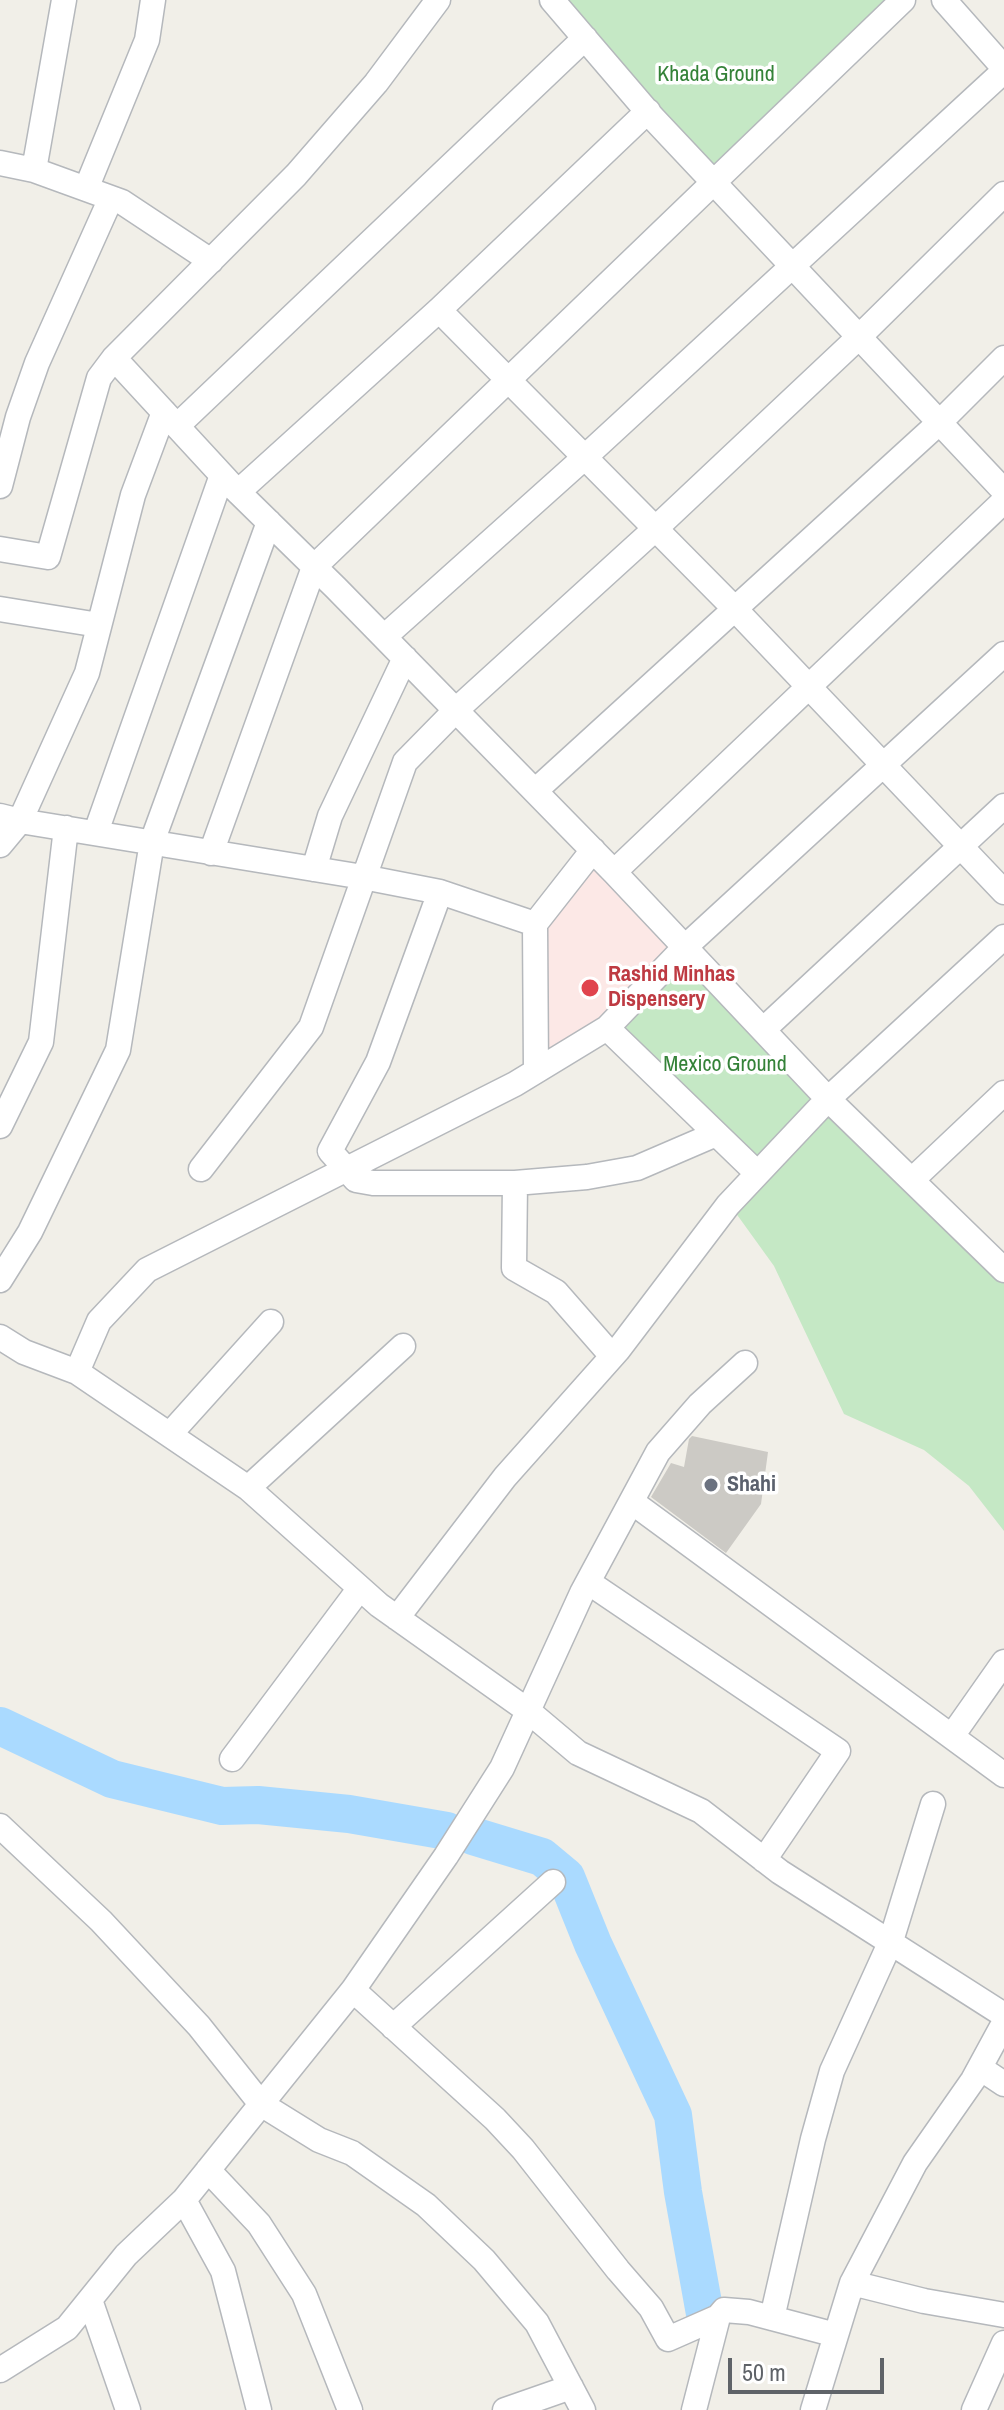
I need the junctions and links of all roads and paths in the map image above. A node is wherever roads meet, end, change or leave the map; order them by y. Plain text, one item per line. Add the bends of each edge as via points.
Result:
1 (64, 0) edge
2 (153, 0) edge
3 (438, 0) edge
4 (552, 0) edge
5 (903, 0) edge
6 (944, 0) edge
7 (585, 38) junction
8 (1004, 69) edge
9 (648, 111) junction
10 (0, 163) edge
11 (34, 170) junction
12 (715, 183) junction
13 (86, 189) junction
14 (1004, 194) edge
15 (111, 198) junction
16 (211, 261) junction
17 (792, 264) junction
18 (439, 310) junction
19 (860, 336) junction
20 (114, 358) junction
21 (1004, 358) edge
22 (509, 380) junction
23 (171, 419) junction
24 (941, 421) junction
25 (585, 457) junction
26 (230, 484) junction
27 (0, 486) edge
28 (1004, 491) edge
29 (1004, 501) edge
30 (269, 522) junction
31 (655, 529) junction
32 (0, 549) edge
33 (314, 567) junction
34 (733, 607) junction
35 (0, 609) edge
36 (99, 625) junction
37 (384, 637) junction
38 (1004, 654) edge
39 (405, 658) junction
40 (809, 687) junction
41 (456, 710) junction
42 (883, 765) junction
43 (535, 791) junction
44 (1004, 806) edge
45 (10, 819) edge
46 (66, 828) junction
47 (96, 832) junction
48 (152, 842) junction
49 (0, 845) edge
50 (960, 846) junction
51 (593, 850) junction
52 (211, 853) junction
53 (314, 869) junction
54 (614, 872) junction
55 (363, 877) junction
56 (440, 892) junction
57 (1004, 892) edge
58 (535, 924) junction
59 (1004, 937) edge
60 (684, 948) junction
61 (607, 1028) junction
62 (764, 1029) junction
63 (536, 1071) junction
64 (1004, 1093) edge
65 (828, 1099) junction
66 (0, 1126) edge
67 (716, 1134) junction
68 (201, 1169) dead end
69 (345, 1169) junction
70 (757, 1173) junction
71 (913, 1179) junction
72 (515, 1183) junction
73 (1004, 1270) edge
74 (0, 1280) edge
75 (271, 1322) dead end
76 (0, 1337) edge
77 (403, 1346) dead end
78 (612, 1356) junction
79 (745, 1363) dead end
80 (77, 1372) junction
81 (170, 1434) junction
82 (248, 1488) junction
83 (632, 1502) junction
84 (588, 1582) junction
85 (360, 1588) junction
86 (397, 1618) junction
87 (1004, 1662) edge
88 (527, 1710) junction
89 (952, 1736) junction
90 (232, 1759) dead end
91 (1004, 1775) edge
92 (933, 1804) dead end
93 (0, 1826) edge
94 (764, 1860) junction
95 (553, 1882) dead end
96 (891, 1941) junction
97 (353, 1990) junction
98 (1004, 2015) edge
99 (1004, 2023) edge
100 (393, 2027) junction
101 (980, 2068) junction
102 (1004, 2084) edge
103 (261, 2104) junction
104 (208, 2170) junction
105 (184, 2200) junction
106 (852, 2283) junction
107 (90, 2300) junction
108 (1004, 2315) edge
109 (718, 2317) junction
110 (772, 2318) junction
111 (836, 2335) junction
112 (1004, 2343) edge
113 (0, 2370) edge
114 (571, 2387) junction
115 (519, 2408) edge
116 (128, 2410) edge
117 (259, 2410) edge
118 (350, 2410) edge
119 (583, 2410) edge
120 (694, 2410) edge
121 (813, 2410) edge
122 (974, 2410) edge

1 - 11 street
2 - 13 street via 147,40
3 - 16 street via 306,164
4 - 7 street
5 - 12 street
6 - 8 street
7 - 9 street
7 - 23 street
8 - 17 street
9 - 12 street
9 - 18 street
10 - 11 street
11 - 13 street
12 - 17 street
12 - 22 street
13 - 15 street
14 - 19 street
15 - 16 street
15 - 27 street via 37,363
16 - 20 street
17 - 19 street
17 - 25 street
18 - 22 street
18 - 26 street
19 - 24 street
19 - 31 street
20 - 23 street
20 - 32 street via 99,378 48,557
21 - 24 street
22 - 25 street
22 - 33 street
23 - 26 street
23 - 36 street via 133,495
24 - 28 street
24 - 34 street
25 - 31 street
25 - 37 street
26 - 30 street
26 - 47 street
29 - 40 street
30 - 33 street
30 - 48 street
31 - 34 street
31 - 41 street
33 - 37 street
33 - 52 street
34 - 40 street
34 - 43 street
35 - 36 street
36 - 45 street via 87,673
37 - 39 street
38 - 42 street
39 - 41 street
39 - 53 street via 330,816
40 - 42 street
40 - 54 street
41 - 43 street
41 - 55 street via 405,762
42 - 50 street
42 - 60 street
43 - 51 street
44 - 50 street
45 - 46 street
45 - 49 street
46 - 47 street
46 - 66 street via 41,1042
47 - 48 street
48 - 52 street
48 - 74 street via 118,1050 30,1232
50 - 57 street
50 - 62 street
51 - 54 street
51 - 58 street
52 - 53 street
53 - 55 street
54 - 60 street
55 - 56 street
55 - 68 street via 311,1027
56 - 58 street
56 - 69 street via 378,1062 330,1151
58 - 63 street
59 - 65 street
60 - 61 street
60 - 62 street
61 - 63 street
61 - 67 street
62 - 65 street
63 - 69 street
64 - 71 street
65 - 70 street
65 - 71 street
67 - 70 street
67 - 72 street via 637,1168
69 - 72 street via 356,1180 373,1183
69 - 80 street via 147,1270 99,1321
70 - 78 street
71 - 73 street
72 - 78 street via 514,1268 556,1292
75 - 81 street
76 - 80 street
77 - 82 street
78 - 86 street via 505,1477
79 - 83 street via 658,1452
80 - 81 street
81 - 82 street
82 - 85 street
83 - 84 street
83 - 89 street
84 - 88 street
84 - 94 street via 838,1751
85 - 86 street
85 - 90 street
86 - 88 street
87 - 89 street
88 - 94 street via 578,1753 701,1811
88 - 97 street via 502,1768
89 - 91 street
92 - 96 street
93 - 103 street via 101,1921 199,2026
94 - 96 street
95 - 100 street
96 - 98 street
96 - 110 street via 832,2071
97 - 100 street
97 - 103 street
99 - 101 street
100 - 109 street via 523,2149 651,2308 668,2339
101 - 102 street
101 - 106 street via 915,2163
103 - 104 street
103 - 114 street via 319,2140 352,2153 426,2205 484,2260 537,2323
104 - 105 street
104 - 118 street via 259,2224 304,2294
105 - 107 street via 126,2255
105 - 117 street via 223,2271
106 - 108 street
106 - 111 street
107 - 113 street via 67,2328
107 - 116 street
109 - 110 street via 724,2310
109 - 120 street
110 - 111 street
111 - 121 street
112 - 122 street
114 - 115 street
114 - 119 street

